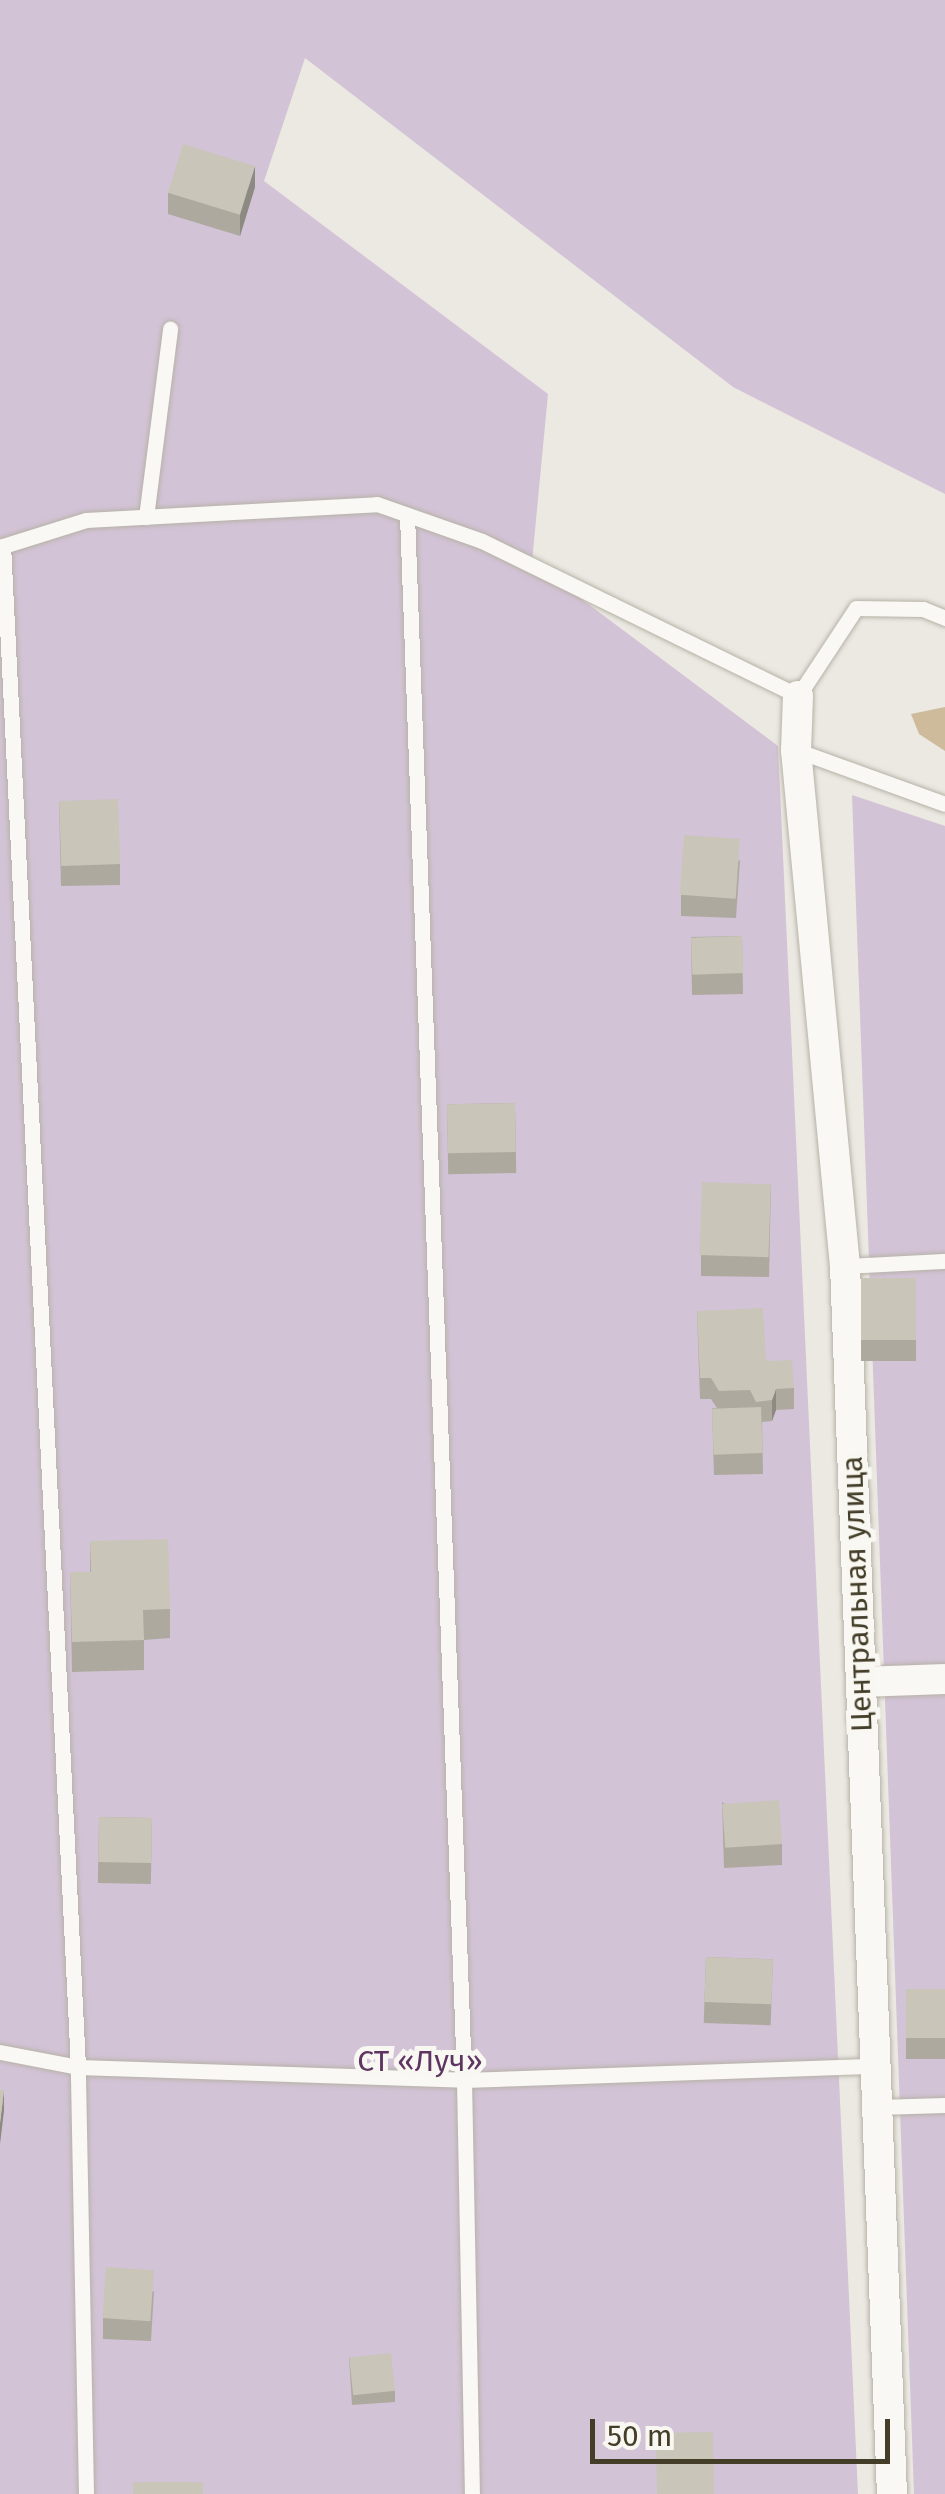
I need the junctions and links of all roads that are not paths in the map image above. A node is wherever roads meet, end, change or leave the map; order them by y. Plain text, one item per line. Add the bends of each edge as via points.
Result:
1 (170, 329) dead end
2 (407, 515) junction
3 (146, 517) junction
4 (945, 618) edge
5 (798, 696) junction
6 (796, 750) junction
7 (945, 804) edge
8 (945, 1261) edge
9 (845, 1266) junction
10 (945, 1679) edge
11 (861, 1682) junction
12 (0, 2052) edge
13 (875, 2066) junction
14 (78, 2067) junction
15 (464, 2080) junction
16 (945, 2104) edge
17 (877, 2107) junction
18 (86, 2494) edge
19 (472, 2494) edge
20 (892, 2494) edge

1 - 3 lane
2 - 3 lane via 377,504
2 - 5 lane via 482,541
2 - 15 lane
3 - 14 lane via 86,520 3,546
4 - 5 lane via 924,609 856,608
5 - 6 street, Центральная улица
6 - 7 lane
6 - 9 street, Центральная улица
8 - 9 lane
9 - 11 street, Центральная улица
10 - 11 street
11 - 13 street, Центральная улица
12 - 14 lane
13 - 15 lane
13 - 17 street, Центральная улица
14 - 15 lane
14 - 18 lane
15 - 19 lane
16 - 17 lane
17 - 20 street, Центральная улица

